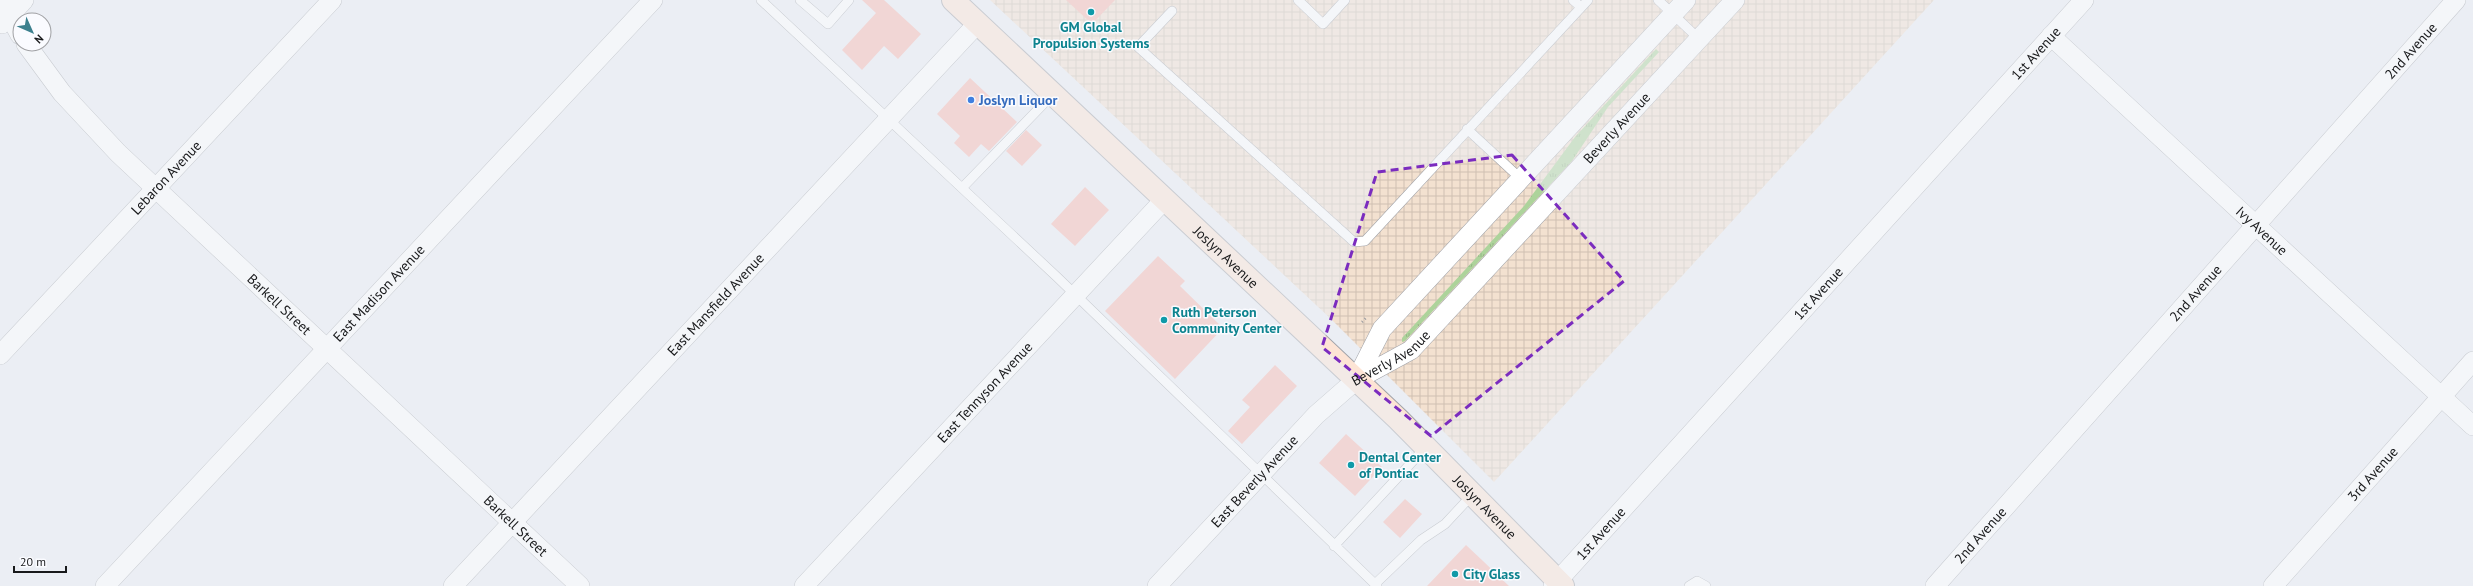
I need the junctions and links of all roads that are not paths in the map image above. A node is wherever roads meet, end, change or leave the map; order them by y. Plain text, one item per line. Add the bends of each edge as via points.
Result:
1 (24, 0) edge
2 (332, 0) edge
3 (653, 0) edge
4 (761, 0) edge
5 (800, 0) edge
6 (849, 0) edge
7 (953, 0) edge
8 (1298, 0) edge
9 (1345, 0) edge
10 (1573, 0) edge
11 (1588, 0) edge
12 (1658, 0) edge
13 (1686, 0) edge
14 (1735, 0) edge
15 (2084, 0) edge
16 (2456, 0) edge
17 (1581, 8) junction
18 (1172, 11) dead end
19 (3, 14) edge
20 (1673, 14) junction
21 (978, 23) junction
22 (12, 25) edge
23 (2051, 36) junction
24 (1699, 38) junction
25 (32, 52) edge
26 (1053, 94) junction
27 (889, 118) junction
28 (1467, 129) junction
29 (1521, 179) junction
30 (962, 188) junction
31 (155, 189) junction
32 (1165, 199) junction
33 (2256, 225) junction
34 (1076, 295) junction
35 (327, 349) junction
36 (0, 356) edge
37 (2473, 362) edge
38 (1356, 380) junction
39 (2442, 397) junction
40 (2473, 426) edge
41 (1425, 448) junction
42 (1260, 475) junction
43 (1472, 495) junction
44 (512, 522) junction
45 (1334, 546) junction
46 (1558, 584) edge
47 (1376, 585) edge
48 (105, 586) edge
49 (452, 586) edge
50 (580, 586) edge
51 (804, 586) edge
52 (1157, 586) edge
53 (1690, 586) edge
54 (1706, 586) edge
55 (1935, 586) edge
56 (2273, 586) edge

1 - 19 street
2 - 31 street, Lebaron Avenue
3 - 35 street, East Madison Avenue
4 - 27 lane
5 - 6 lane via 828,24
7 - 21 main road, Joslyn Avenue
8 - 9 lane via 1323,24
10 - 17 lane
11 - 17 lane
12 - 20 lane
13 - 20 street, Beverly Avenue
14 - 24 street, Beverly Avenue
15 - 23 street, 1st Avenue
16 - 33 street, 2nd Avenue
17 - 28 lane
18 - 28 lane via 1138,47 1354,242 1365,241
19 - 22 street
20 - 24 lane
20 - 29 street, Beverly Avenue
21 - 26 main road, Joslyn Avenue
21 - 27 street, East Mansfield Avenue
23 - 33 street, Ivy Avenue
23 - 46 street, 1st Avenue
24 - 38 street, Beverly Avenue via 1411,350
25 - 31 street, Barkell Street via 82,116
26 - 30 lane
26 - 32 main road, Joslyn Avenue
27 - 30 lane
27 - 44 street, East Mansfield Avenue
28 - 29 lane
29 - 38 street, Beverly Avenue via 1382,329
30 - 34 lane
31 - 35 street, Barkell Street
31 - 36 street, Lebaron Avenue
32 - 34 street, East Tennyson Avenue
32 - 38 main road, Joslyn Avenue
33 - 39 street, Ivy Avenue
33 - 55 street, 2nd Avenue
34 - 42 lane
34 - 51 street, East Tennyson Avenue
35 - 44 street, Barkell Street
35 - 48 street, East Madison Avenue
37 - 39 street, 3rd Avenue
38 - 41 main road, Joslyn Avenue
38 - 42 street, East Beverly Avenue via 1316,415
39 - 40 street, Ivy Avenue
39 - 56 street, 3rd Avenue
41 - 43 main road, Joslyn Avenue
41 - 45 lane
42 - 45 lane
42 - 52 street, East Beverly Avenue
43 - 46 main road, Joslyn Avenue
43 - 47 lane via 1445,524 1421,540
44 - 49 street, East Mansfield Avenue
44 - 50 street, Barkell Street
45 - 47 lane
53 - 54 lane via 1697,581

